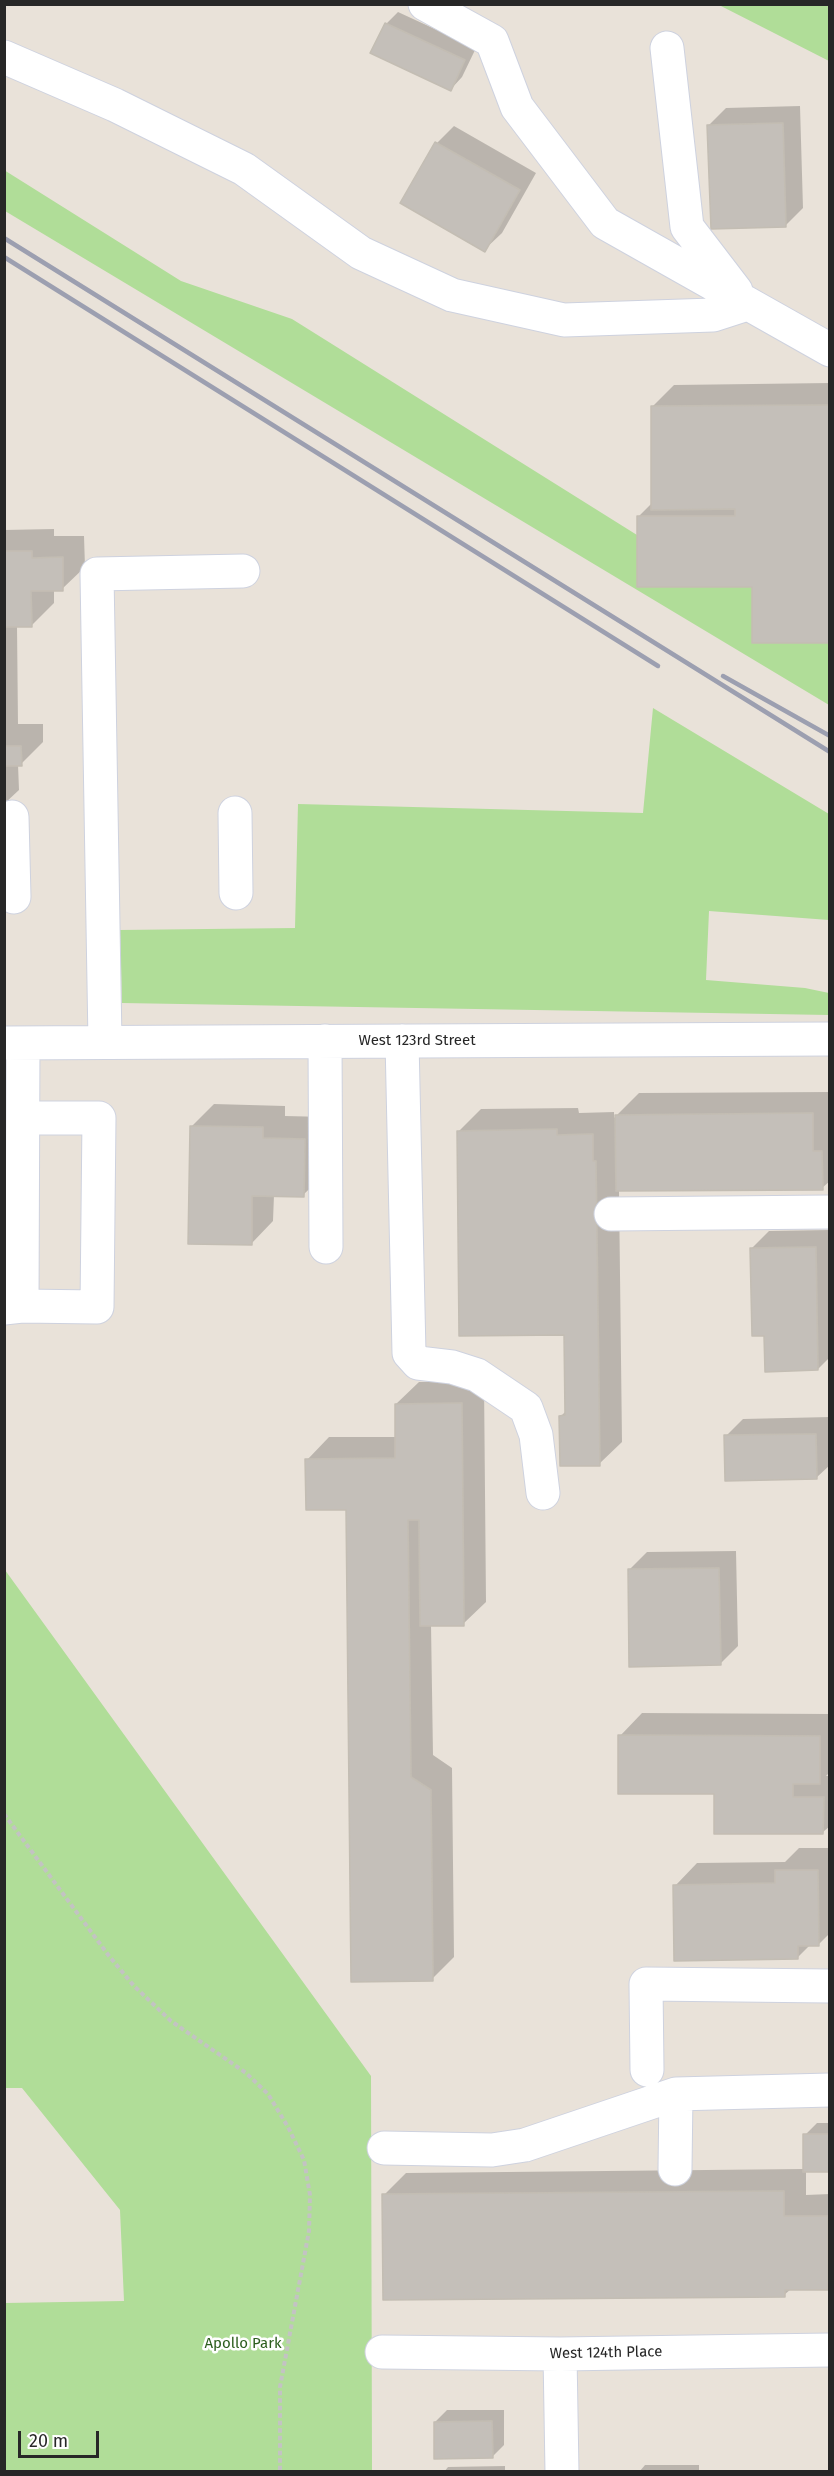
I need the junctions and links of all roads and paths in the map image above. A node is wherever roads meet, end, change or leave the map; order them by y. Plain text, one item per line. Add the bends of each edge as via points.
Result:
1 (426, 4) edge
2 (667, 48) dead end
3 (4, 57) edge
4 (747, 304) junction
5 (830, 350) edge
6 (243, 571) dead end
7 (235, 813) dead end
8 (12, 817) dead end
9 (236, 893) dead end
10 (14, 897) dead end
11 (830, 1039) edge
12 (325, 1041) junction
13 (402, 1041) junction
14 (105, 1042) junction
15 (14, 1043) edge
16 (17, 1103) edge
17 (830, 1212) edge
18 (611, 1214) dead end
19 (326, 1247) dead end
20 (13, 1307) edge
21 (543, 1493) dead end
22 (4, 1814) edge
23 (830, 1986) edge
24 (647, 2070) dead end
25 (830, 2090) edge
26 (676, 2094) junction
27 (384, 2148) dead end
28 (675, 2169) dead end
29 (830, 2350) edge
30 (382, 2352) dead end
31 (560, 2354) junction
32 (280, 2472) edge
33 (562, 2472) edge

1 - 4 street via 492,41 517,107 604,223
2 - 4 street via 687,227
3 - 4 street via 115,105 244,169 361,253 452,295 564,320 713,315
4 - 5 street
6 - 14 street via 97,574
7 - 9 street
8 - 10 street
11 - 13 street, West 123rd Street
12 - 13 street, West 123rd Street
12 - 14 street, West 123rd Street
12 - 19 street
13 - 21 street via 409,1353 418,1363 477,1375 525,1408 536,1435
14 - 15 street, West 123rd Street
15 - 16 street
16 - 20 street
16 - 20 street via 99,1118 97,1307
17 - 18 street
22 - 32 path via 134,1986 171,2020 246,2073 268,2094 304,2160 310,2195 309,2231 280,2387
23 - 24 street via 646,1984
25 - 26 street
26 - 27 street via 525,2145 492,2150
26 - 28 street
29 - 31 street, West 124th Place
30 - 31 street, West 124th Place
31 - 33 street

